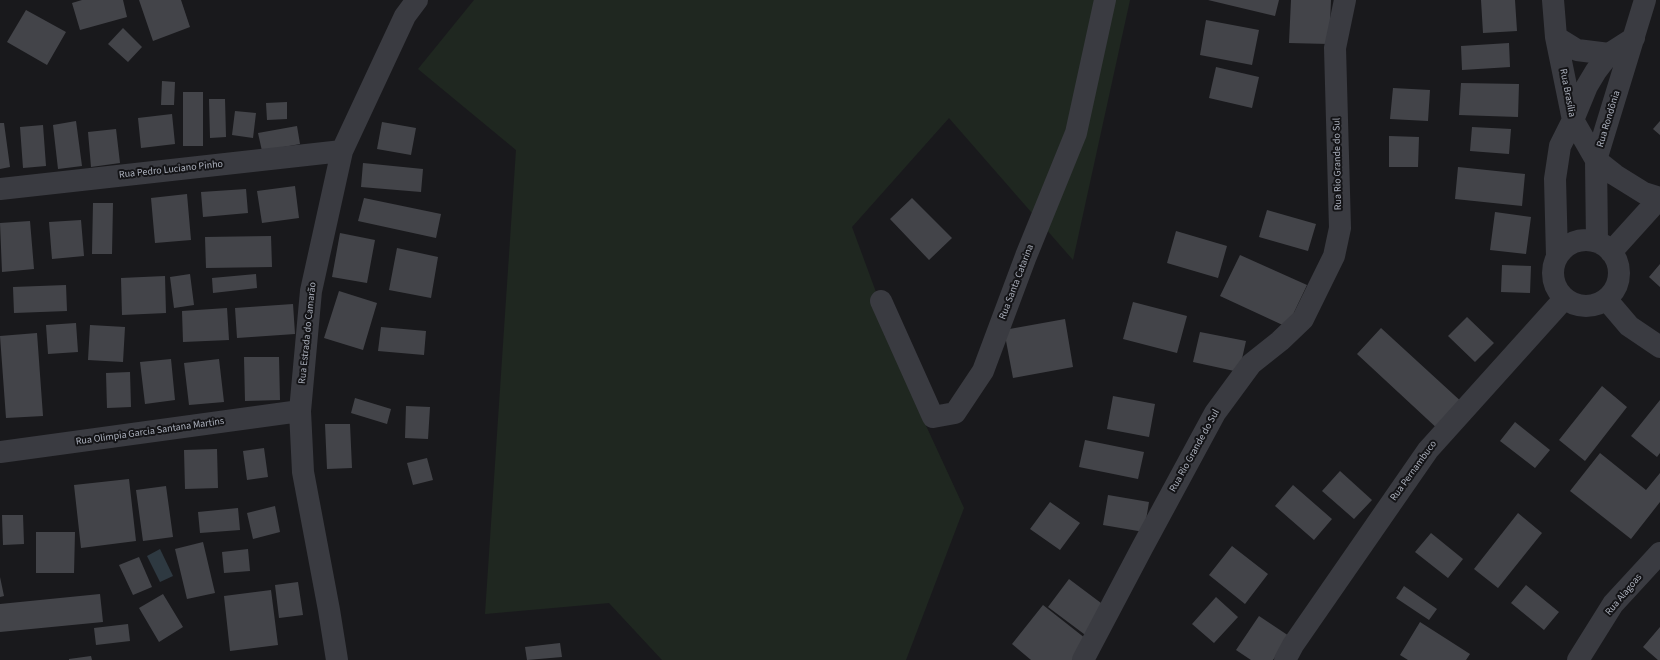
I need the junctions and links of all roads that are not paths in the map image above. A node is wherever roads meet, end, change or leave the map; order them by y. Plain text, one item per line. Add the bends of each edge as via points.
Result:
1 (417, 0) edge
2 (1105, 0) edge
3 (1345, 0) edge
4 (1553, 0) edge
5 (1645, 0) edge
6 (1556, 37) junction
7 (1634, 38) junction
8 (1609, 54) junction
9 (1573, 120) junction
10 (342, 151) junction
11 (1596, 160) junction
12 (0, 189) edge
13 (1660, 198) edge
14 (1604, 247) junction
15 (1557, 256) junction
16 (1564, 299) junction
17 (1606, 299) junction
18 (881, 301) dead end
19 (1660, 347) edge
20 (300, 411) junction
21 (0, 452) edge
22 (1660, 553) edge
23 (337, 660) edge
24 (1083, 660) edge
25 (1285, 660) edge
26 (1578, 660) edge

1 - 10 street, Rua Estrada do Camarão via 405,16
2 - 18 street, Rua Santa Catarina via 1076,133 983,371 955,413 933,417
3 - 24 street, Rua Rio Grande do Sul via 1335,48 1340,228 1334,256 1303,319 1251,364 1215,414
4 - 6 street, Rua Brasília
5 - 7 street, Rua Rondônia
6 - 8 street via 1577,50
6 - 9 street, Rua Brasília
7 - 8 street
7 - 11 street, Rua Rondônia
8 - 9 street via 1587,86
9 - 11 street
9 - 15 street, Rua Brasília via 1560,146 1555,179
10 - 12 street, Rua Pedro Luciano Pinho
10 - 20 street, Rua Estrada do Camarão via 311,292
11 - 13 street via 1644,193
11 - 14 street, Rua Rondônia
13 - 14 street
14 - 15 street via 1586,240 1575,242 1564,247
14 - 17 street via 1615,257 1619,268 1614,290
15 - 16 street via 1552,279 1556,290
16 - 17 street via 1585,307 1596,305
16 - 25 street, Rua Pernambuco via 1428,450
17 - 19 street via 1629,326
20 - 21 street, Rua Olimpia Garcia Santana Martins
20 - 23 street, Rua Estrada do Camarão via 304,472
22 - 26 street, Rua Alagoas via 1613,604

